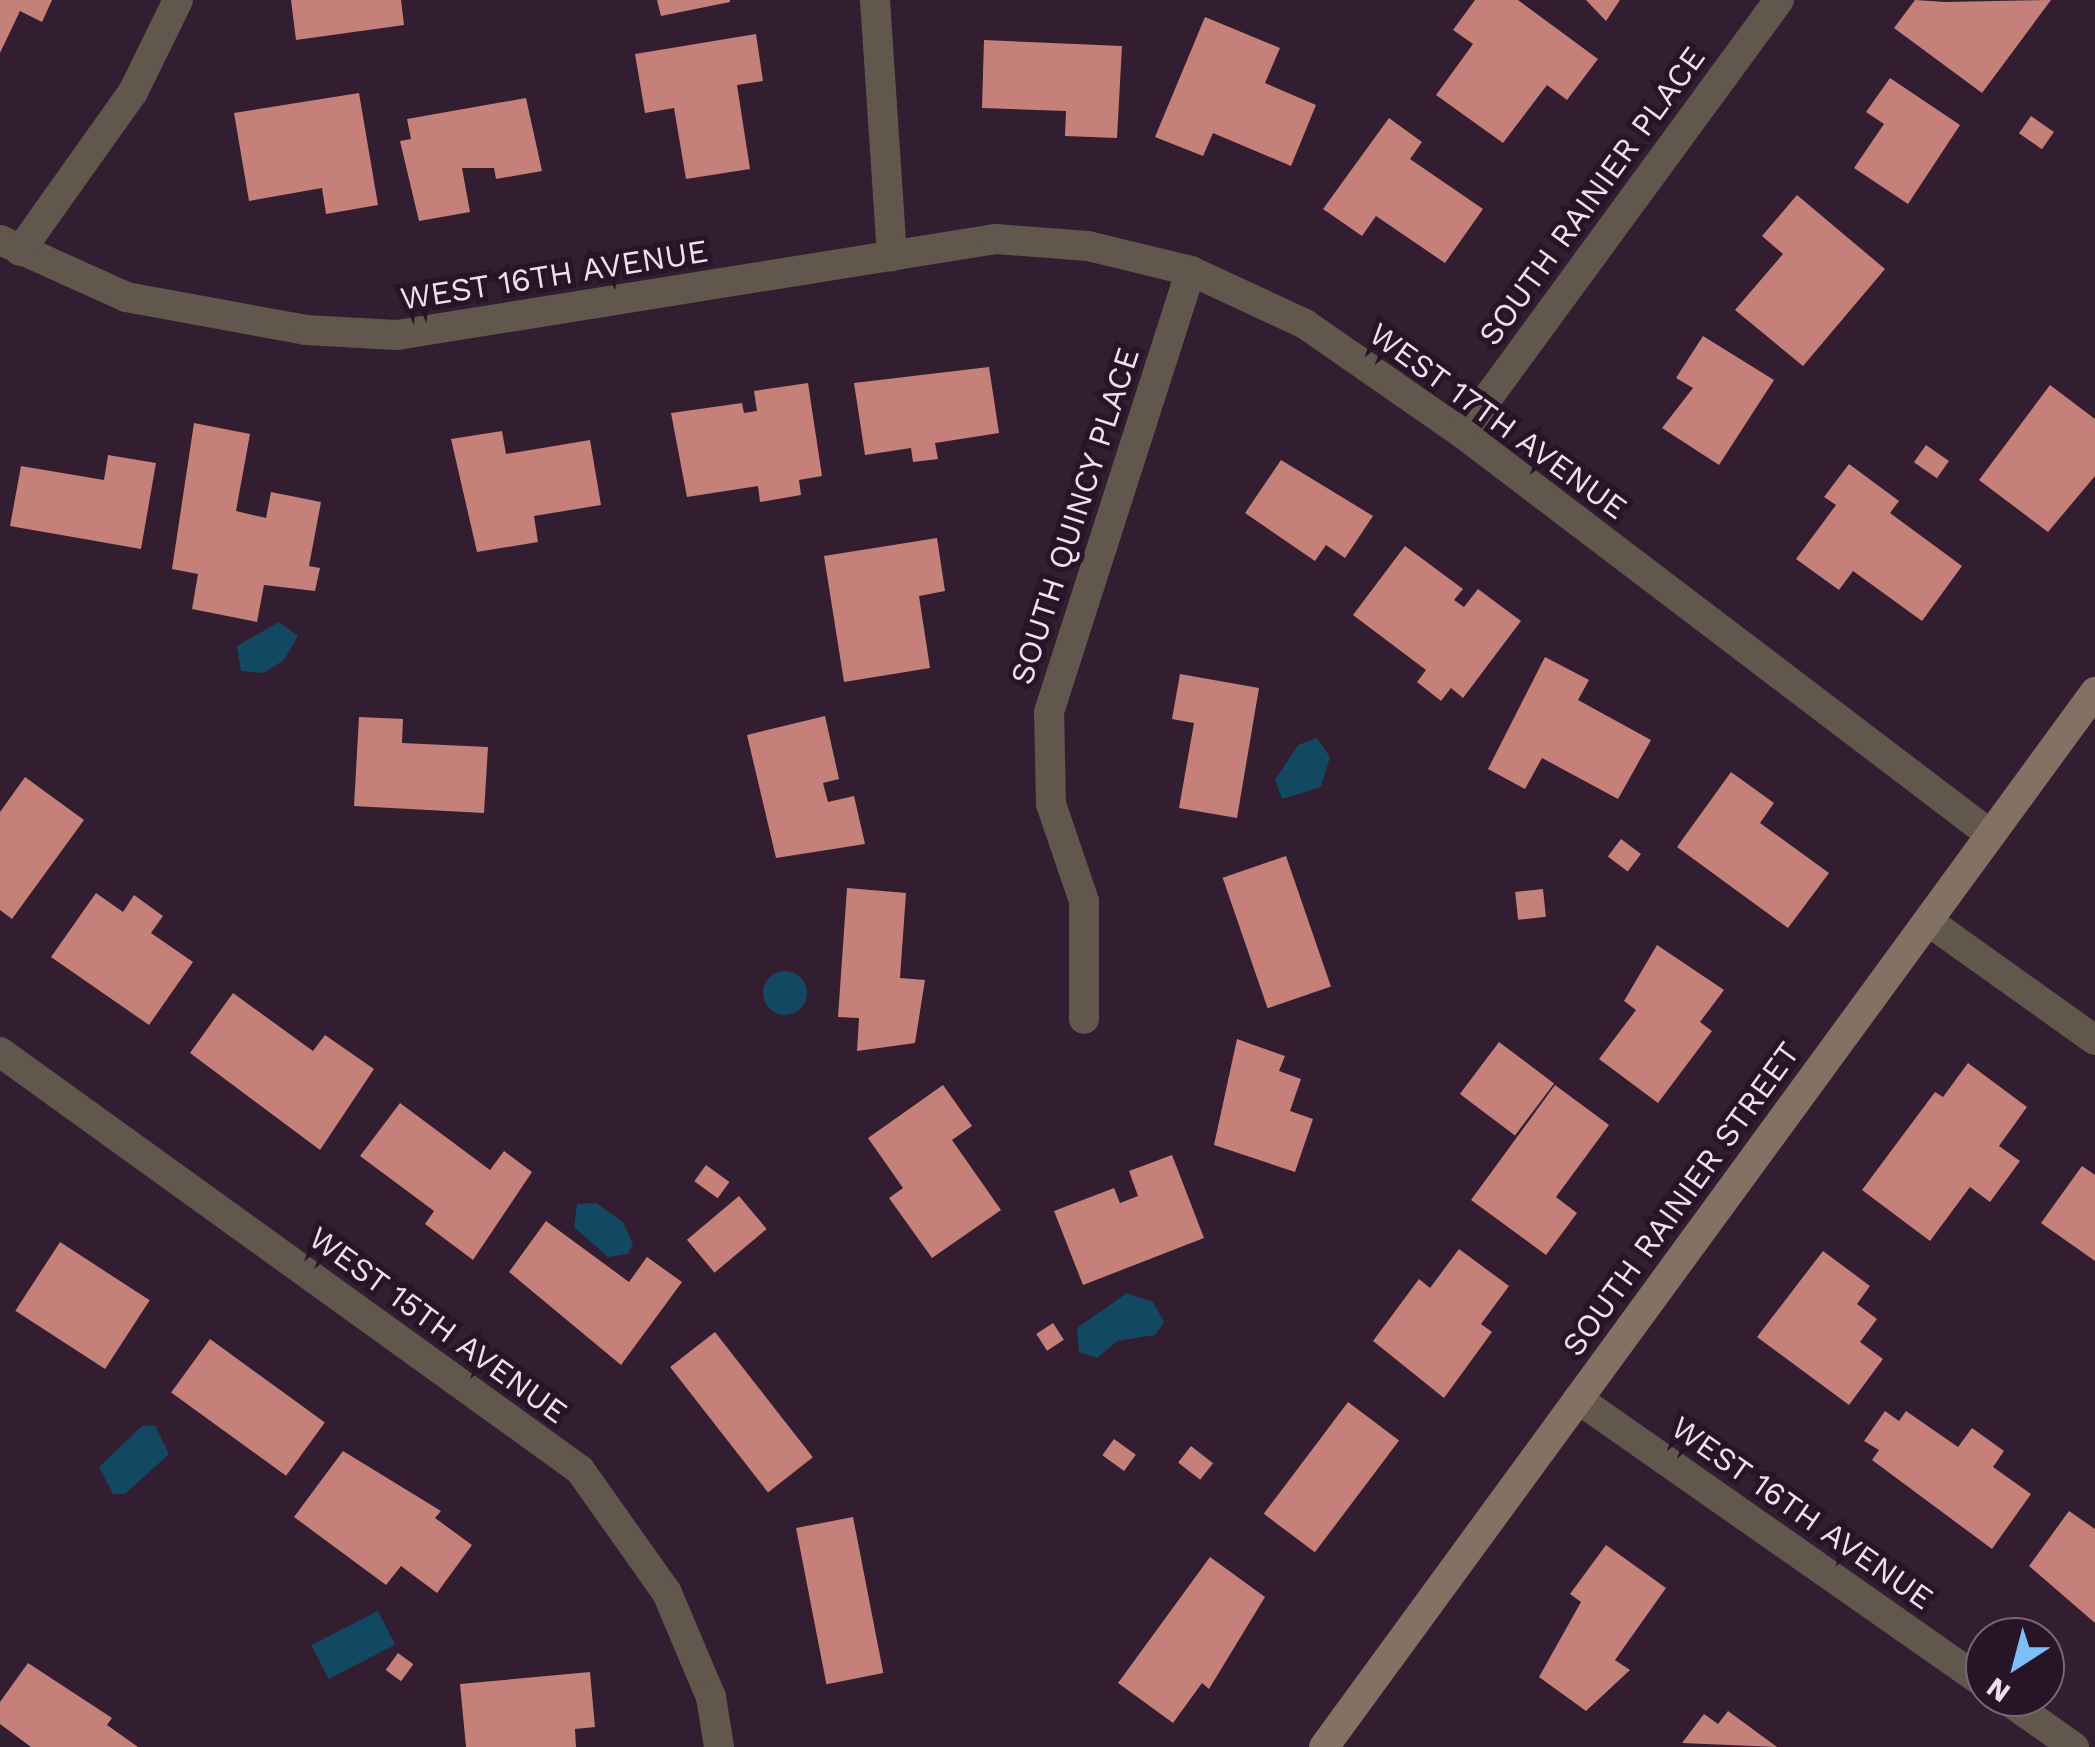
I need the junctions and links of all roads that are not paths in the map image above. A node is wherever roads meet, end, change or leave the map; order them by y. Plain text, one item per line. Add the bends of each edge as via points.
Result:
1 (178, 0) edge
2 (875, 0) edge
3 (1779, 0) edge
4 (10, 245) edge
5 (892, 256) junction
6 (1191, 271) junction
7 (1462, 433) junction
8 (2095, 692) edge
9 (1991, 834) junction
10 (1928, 921) junction
11 (1084, 1019) dead end
12 (2095, 1040) edge
13 (0, 1052) edge
14 (1578, 1399) junction
15 (1965, 1670) edge
16 (2031, 1717) edge
17 (719, 1747) edge
18 (1324, 1747) edge
19 (2074, 1747) edge

1 - 4 street via 134,92
2 - 5 street
3 - 7 street, SOUTH RAINIER PLACE
4 - 5 street, WEST 16TH AVENUE via 126,297 304,330 397,336
5 - 6 street, WEST 17TH AVENUE via 996,239 1088,246
6 - 7 street, WEST 17TH AVENUE via 1305,324
6 - 11 street, SOUTH QUINCY PLACE via 1049,712 1052,804 1084,901
7 - 9 street, WEST 17TH AVENUE
8 - 9 street, SOUTH RAINIER STREET
9 - 10 street, SOUTH RAINIER STREET
10 - 12 street
10 - 14 street, SOUTH RAINIER STREET
13 - 17 street, WEST 15TH AVENUE via 580,1470 668,1594 710,1697
14 - 15 street, WEST 16TH AVENUE
14 - 18 street, SOUTH RAINIER STREET
16 - 19 street

